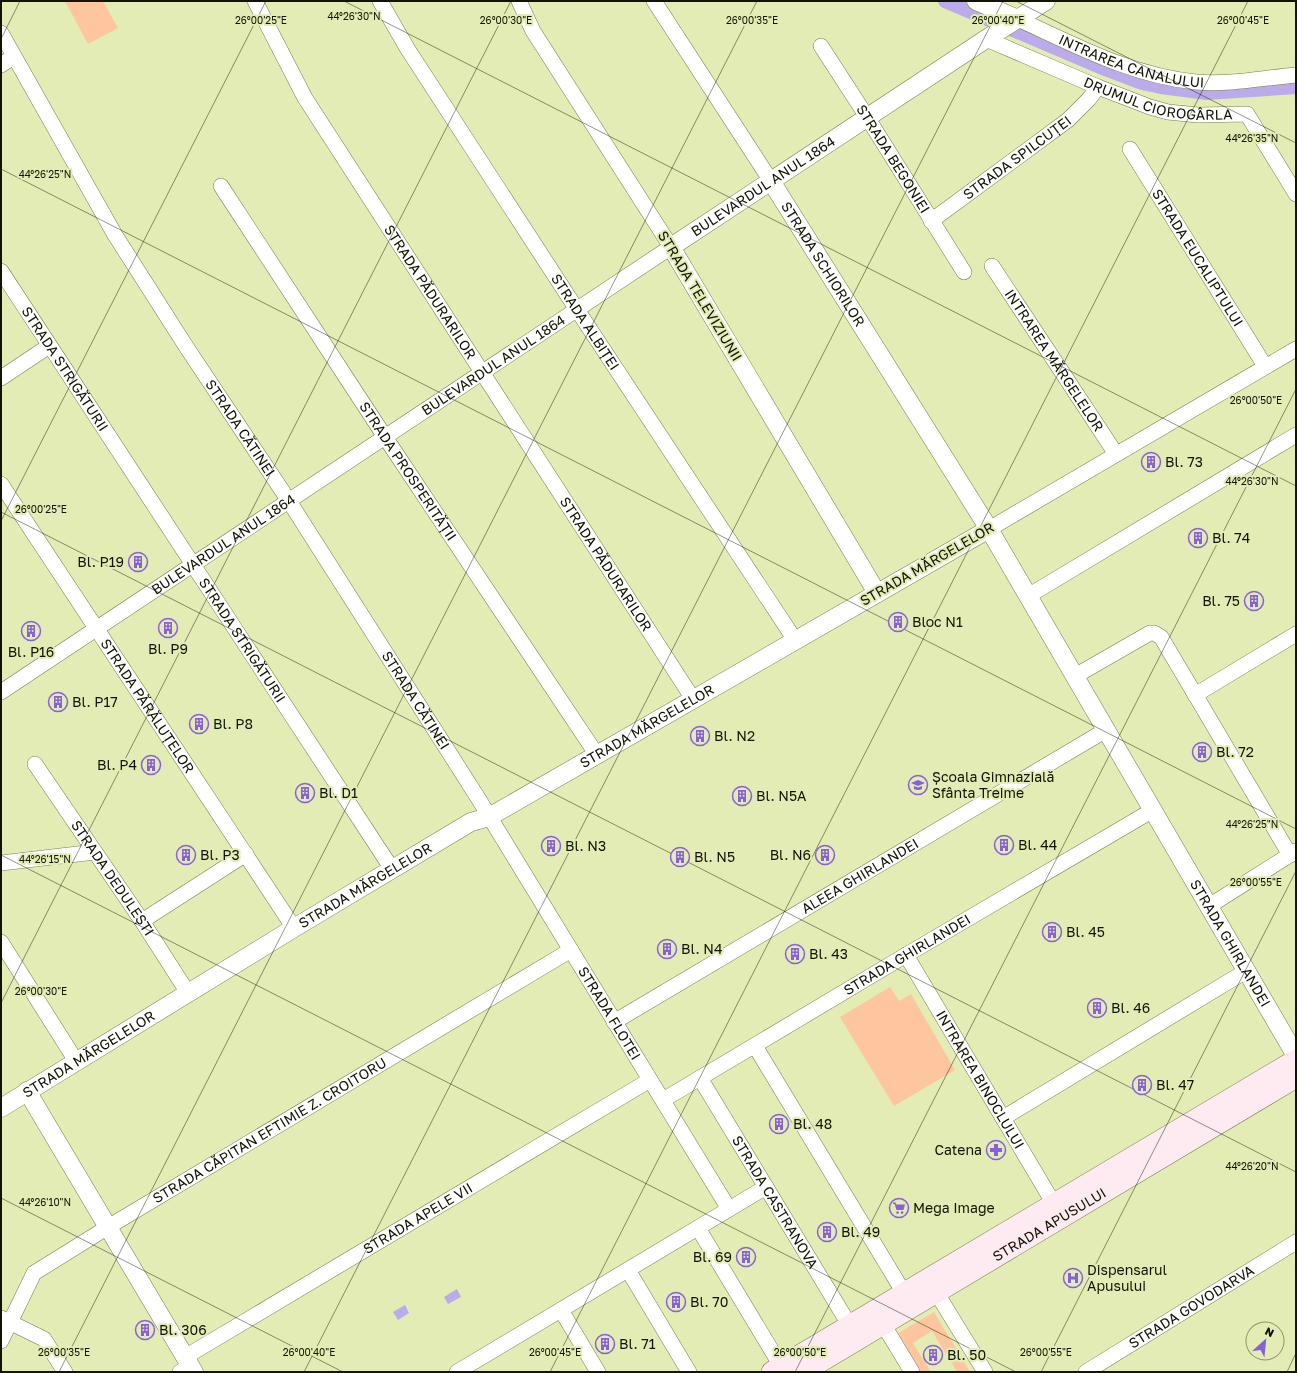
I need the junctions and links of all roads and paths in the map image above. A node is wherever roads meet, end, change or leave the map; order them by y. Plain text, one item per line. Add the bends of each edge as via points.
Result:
1 (255, 1) edge
2 (380, 1) edge
3 (519, 1) edge
4 (654, 1) edge
5 (976, 1) edge
6 (1046, 1) edge
7 (1018, 19) junction
8 (1, 33) edge
9 (986, 38) junction
10 (821, 46) dead end
11 (7, 61) edge
12 (1296, 75) edge
13 (1098, 87) junction
14 (867, 117) junction
15 (1130, 149) dead end
16 (771, 181) junction
17 (221, 186) dead end
18 (1296, 194) edge
19 (931, 221) junction
20 (671, 247) junction
21 (992, 266) dead end
22 (1, 271) edge
23 (964, 272) dead end
24 (577, 310) junction
25 (49, 346) junction
26 (1296, 349) edge
27 (1265, 366) junction
28 (482, 373) junction
29 (1, 378) edge
30 (1296, 435) edge
31 (385, 437) junction
32 (1116, 454) junction
33 (1, 484) edge
34 (289, 501) junction
35 (989, 528) junction
36 (194, 564) junction
37 (877, 593) junction
38 (1028, 596) junction
39 (97, 629) junction
40 (1296, 634) edge
41 (795, 640) junction
42 (1075, 676) junction
43 (1, 692) edge
44 (1195, 695) junction
45 (693, 699) junction
46 (1106, 730) junction
47 (597, 755) junction
48 (35, 764) dead end
49 (1153, 810) junction
50 (489, 817) junction
51 (95, 852) junction
52 (1293, 853) edge
53 (246, 854) junction
54 (1, 863) edge
55 (392, 869) junction
56 (1209, 906) junction
57 (142, 921) junction
58 (294, 928) junction
59 (1, 942) edge
60 (570, 950) junction
61 (906, 955) junction
62 (1246, 970) junction
63 (188, 993) junction
64 (614, 1022) junction
65 (756, 1046) junction
66 (1296, 1056) edge
67 (1296, 1060) edge
68 (76, 1062) junction
69 (1296, 1077) edge
70 (700, 1078) junction
71 (650, 1080) junction
72 (27, 1091) junction
73 (663, 1100) junction
74 (1, 1108) edge
75 (1003, 1118) junction
76 (766, 1187) junction
77 (729, 1209) junction
78 (1058, 1211) junction
79 (108, 1227) junction
80 (698, 1228) junction
81 (1296, 1242) edge
82 (628, 1270) junction
83 (933, 1285) junction
84 (908, 1300) junction
85 (561, 1310) junction
86 (5, 1320) edge
87 (883, 1324) junction
88 (850, 1326) junction
89 (1, 1341) edge
90 (187, 1367) edge
91 (776, 1369) edge
92 (65, 1372) edge
93 (457, 1372) edge
94 (598, 1372) edge
95 (689, 1372) edge
96 (803, 1372) edge
97 (912, 1372) edge
98 (985, 1372) edge
99 (1086, 1372) edge

1 - 28 street, STRADA PĂDURARILOR via 305,98
2 - 24 street, STRADA ALBIȚEI via 407,48
3 - 20 street, STRADA TELEVIZIUNII via 533,31
4 - 16 street, STRADA SCHIORILOR
5 - 7 street, INTRAREA CANALULUI
6 - 7 street, BULEVARDUL ANUL 1864
7 - 9 street, BULEVARDUL ANUL 1864
7 - 12 street, INTRAREA CANALULUI via 1120,65 1161,76 1196,82 1223,82
8 - 11 street, STRADA CĂTINEI
9 - 13 street, DRUMUL CIOROGÂRLA
9 - 14 street, BULEVARDUL ANUL 1864
10 - 14 street, STRADA BEGONIEI
11 - 34 street, STRADA CĂTINEI via 187,348
13 - 18 street, DRUMUL CIOROGÂRLA via 1168,112 1198,115 1247,114
13 - 19 street, STRADA SPILCUȚEI via 1068,120
14 - 16 street, BULEVARDUL ANUL 1864
14 - 19 street, STRADA BEGONIEI
15 - 27 street, STRADA EUCALIPTULUI
16 - 20 street, BULEVARDUL ANUL 1864
16 - 35 street, STRADA SCHIORILOR
17 - 31 street, STRADA PROSPERITĂȚII
19 - 23 street, STRADA BEGONIEI
20 - 24 street, BULEVARDUL ANUL 1864
20 - 37 street, STRADA TELEVIZIUNII
21 - 32 street, INTRAREA MĂRGELELOR
22 - 25 street, STRADA STRIGĂTURII
24 - 28 street, BULEVARDUL ANUL 1864
24 - 41 street, STRADA ALBIȚEI
25 - 29 street
25 - 36 street, STRADA STRIGĂTURII
26 - 27 street, STRADA MĂRGELELOR
27 - 32 street, STRADA MĂRGELELOR
28 - 31 street, BULEVARDUL ANUL 1864
28 - 45 street, STRADA PĂDURARILOR
30 - 38 street
31 - 34 street, BULEVARDUL ANUL 1864
31 - 47 street, STRADA PROSPERITĂȚII
32 - 35 street, STRADA MĂRGELELOR
33 - 39 street, STRADA PĂRĂLUȚELOR
34 - 36 street, BULEVARDUL ANUL 1864
34 - 50 street, STRADA CĂTINEI
35 - 37 street, STRADA MĂRGELELOR
35 - 38 street, STRADA GHIRLANDEI
36 - 39 street, BULEVARDUL ANUL 1864
36 - 55 street, STRADA STRIGĂTURII
37 - 41 street, STRADA MĂRGELELOR
38 - 42 street, STRADA GHIRLANDEI
39 - 43 street, BULEVARDUL ANUL 1864
39 - 53 street, STRADA PĂRĂLUȚELOR
40 - 44 street
41 - 45 street, STRADA MĂRGELELOR
42 - 44 street via 1154,633 1160,637
42 - 46 street, STRADA GHIRLANDEI
44 - 52 street
45 - 47 street, STRADA MĂRGELELOR
46 - 49 street, STRADA GHIRLANDEI
46 - 64 street, ALEEA GHIRLANDEI
47 - 50 street, STRADA MĂRGELELOR
48 - 51 street, STRADA DEDULEȘTI
49 - 56 street, STRADA GHIRLANDEI
49 - 61 street, STRADA GHIRLANDEI
50 - 55 street, STRADA MĂRGELELOR via 471,822
50 - 60 street, STRADA FLOTEI
51 - 54 street
51 - 57 street, STRADA DEDULEȘTI
52 - 56 street
53 - 57 street
53 - 58 street, STRADA PĂRĂLUȚELOR
55 - 58 street, STRADA MĂRGELELOR
56 - 62 street, STRADA GHIRLANDEI
57 - 63 street, STRADA DEDULEȘTI
58 - 63 street, STRADA MĂRGELELOR
59 - 68 street
60 - 64 street, STRADA FLOTEI
60 - 79 street, STRADA CĂPITAN EFTIMIE Z. CROITORU
61 - 65 street, STRADA GHIRLANDEI
61 - 75 street, INTRAREA BINOCLULUI
62 - 66 street, STRADA GHIRLANDEI
62 - 75 street
63 - 68 street, STRADA MĂRGELELOR
64 - 71 street, STRADA FLOTEI
65 - 70 street, STRADA GHIRLANDEI
65 - 84 street
67 - 78 main road, STRADA APUSULUI
68 - 72 street, STRADA MĂRGELELOR
69 - 78 main road, STRADA APUSULUI
70 - 73 street, STRADA GHIRLANDEI
70 - 76 street, STRADA CASTRANOVA
71 - 73 street, STRADA FLOTEI
71 - 90 street, STRADA APELE VII
72 - 74 street, STRADA MĂRGELELOR
72 - 79 street
73 - 77 street, STRADA FLOTEI
75 - 78 street, INTRAREA BINOCLULUI
76 - 77 street
76 - 88 street, STRADA CASTRANOVA
77 - 80 street
78 - 83 main road, STRADA APUSULUI
79 - 86 street, STRADA CĂPITAN EFTIMIE Z. CROITORU via 34,1273
79 - 90 street
80 - 82 street
80 - 91 street
81 - 99 street, STRADA GOVODARVA
82 - 85 street
82 - 95 street
83 - 84 main road, STRADA APUSULUI
83 - 98 street
84 - 87 main road, STRADA APUSULUI
84 - 88 main road, STRADA APUSULUI
85 - 93 street
85 - 94 street
86 - 89 street, STRADA CĂPITAN EFTIMIE Z. CROITORU
86 - 92 street via 44,1339
87 - 96 main road, STRADA APUSULUI
87 - 97 street
88 - 91 main road, STRADA APUSULUI

